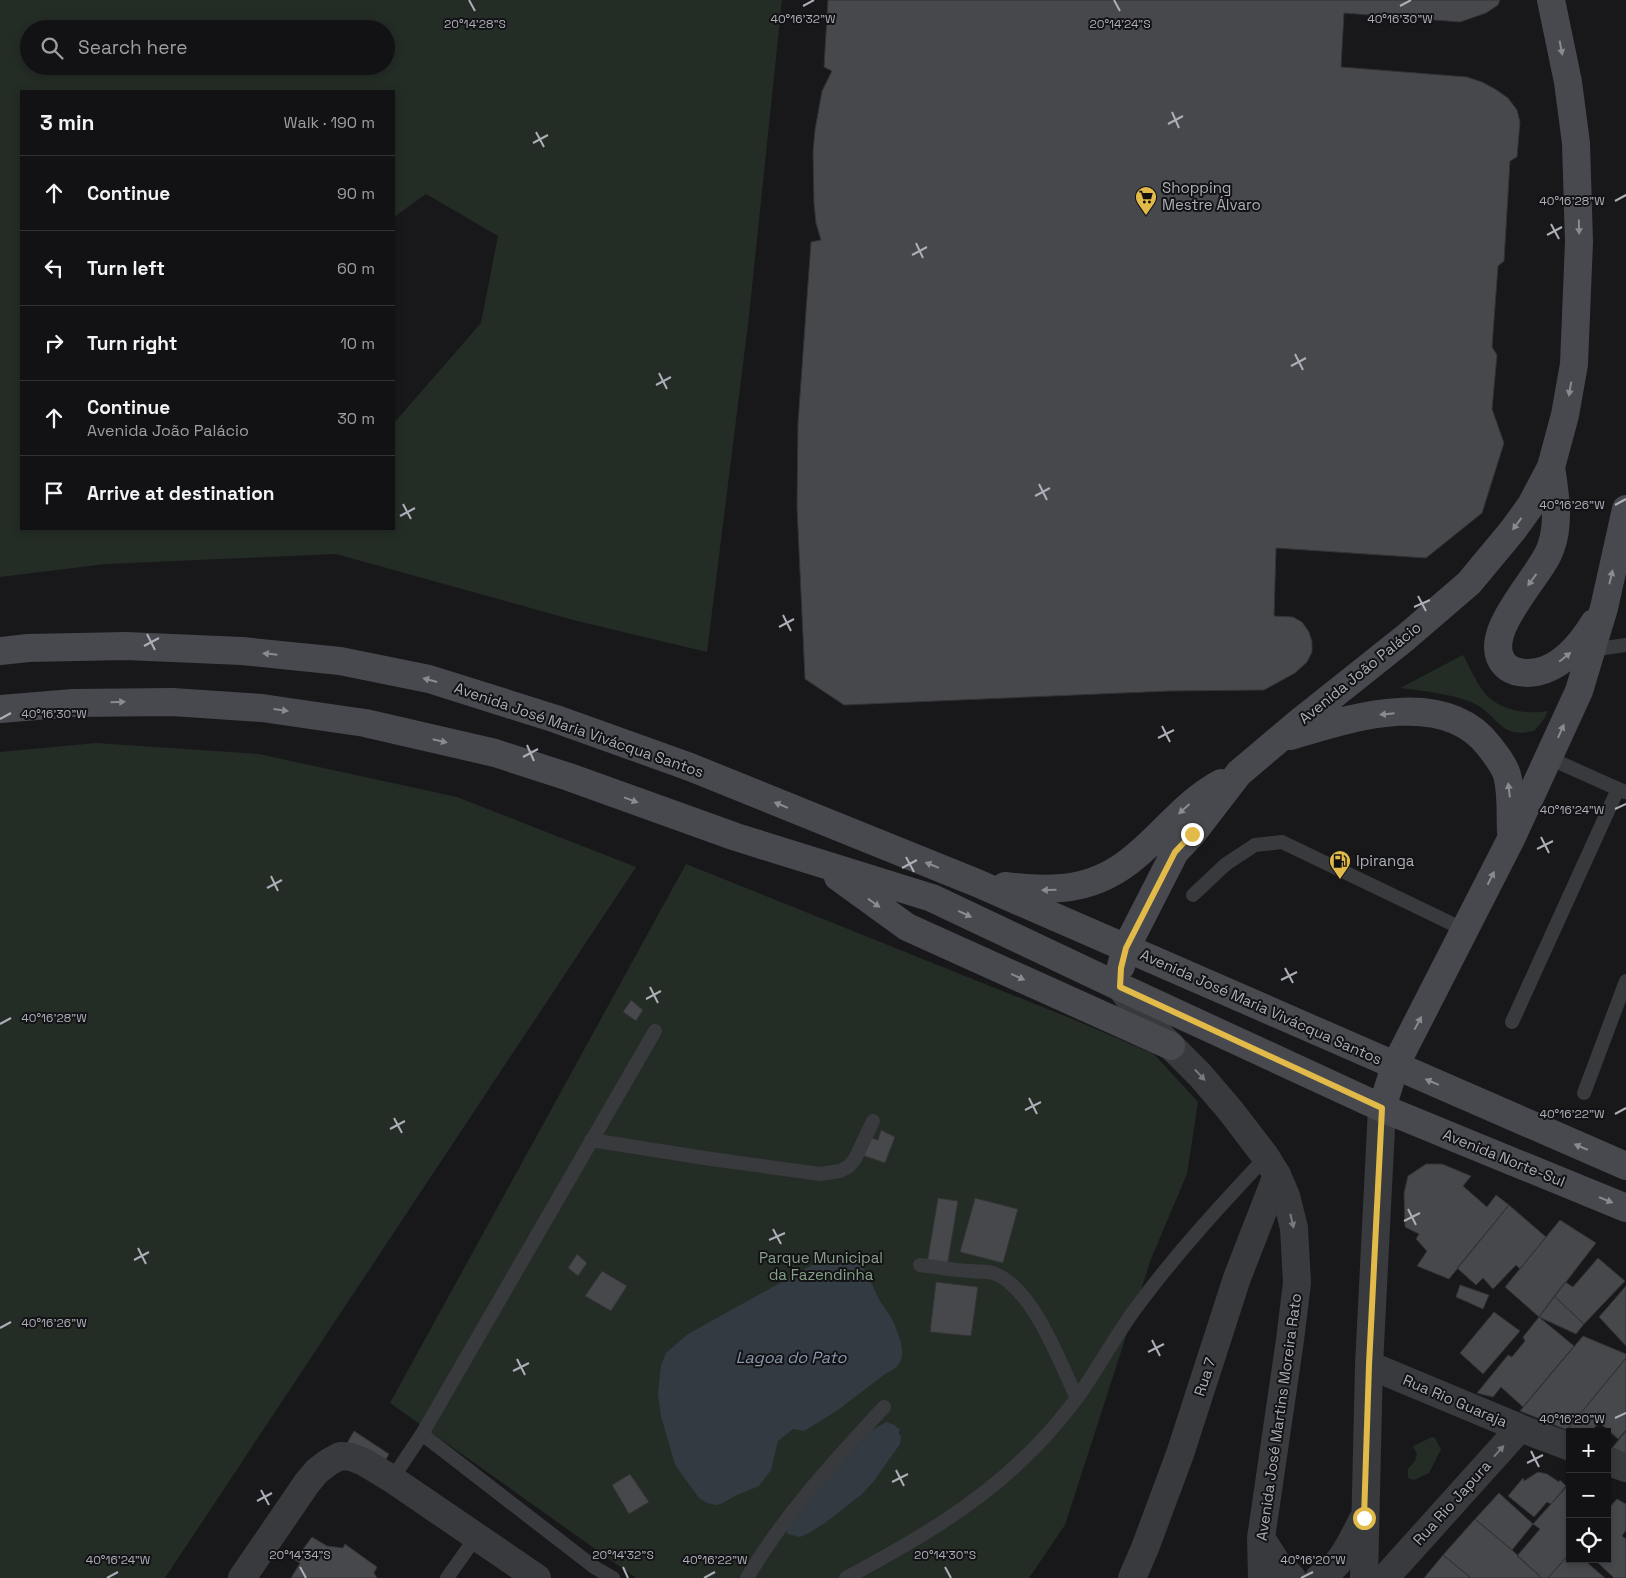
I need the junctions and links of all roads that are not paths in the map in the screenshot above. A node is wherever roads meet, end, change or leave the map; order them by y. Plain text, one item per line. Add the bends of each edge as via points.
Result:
1 (1551, 0) edge
2 (1551, 468) junction
3 (1626, 508) edge
4 (1604, 608) junction
5 (1626, 645) edge
6 (1592, 650) junction
7 (0, 651) edge
8 (0, 709) edge
9 (1278, 740) junction
10 (1549, 758) junction
11 (1239, 773) junction
12 (1622, 790) edge
13 (1511, 839) junction
14 (820, 864) junction
15 (977, 883) junction
16 (1193, 895) dead end
17 (1464, 930) junction
18 (1126, 948) junction
19 (1626, 981) edge
20 (1120, 987) junction
21 (1512, 1022) dead end
22 (655, 1031) dead end
23 (1171, 1046) junction
24 (1395, 1066) junction
25 (1584, 1093) dead end
26 (1382, 1108) junction
27 (873, 1121) dead end
28 (591, 1140) junction
29 (1272, 1166) junction
30 (1626, 1166) edge
31 (1626, 1208) edge
32 (920, 1265) dead end
33 (1369, 1365) junction
34 (1076, 1398) junction
35 (884, 1407) dead end
36 (1520, 1428) junction
37 (422, 1434) junction
38 (1566, 1445) edge
39 (1611, 1462) edge
40 (1626, 1468) edge
41 (392, 1479) junction
42 (1364, 1518) junction
43 (476, 1537) junction
44 (1262, 1538) junction
45 (242, 1578) edge
46 (447, 1578) edge
47 (537, 1578) edge
48 (613, 1578) edge
49 (746, 1578) edge
50 (846, 1578) edge
51 (1132, 1578) edge
52 (1262, 1578) edge
53 (1292, 1578) edge
54 (1319, 1578) edge
55 (1364, 1578) edge
56 (1385, 1578) edge

1 -> 2 main road, Avenida João Palácio via 1568,82 1576,143 1579,242 1574,364
2 -> 4 main road via 1556,508 1555,534 1551,548 1504,623 1498,646 1501,660 1508,668 1527,673 1553,666 1578,645
2 -> 9 main road, Avenida João Palácio via 1531,505 1469,582
4 -> 3 main road
4 - 6 main road
5 - 6 lane
10 -> 6 main road via 1579,690
15 -> 7 main road, Avenida José Maria Vivácqua Santos via 690,767 556,719 430,680 340,661 242,651 126,646
8 -> 14 main road via 73,703 172,702 262,708 364,723 495,754
9 - 11 main road, Avenida João Palácio
13 -> 9 main road via 1507,775 1483,738 1452,717 1435,713 1389,713 1333,724
10 - 12 lane
10 - 13 main road
11 -> 15 main road via 1202,794 1137,856 1097,880 1052,890
11 - 18 main road, Avenida João Palácio via 1175,852
12 - 21 lane
17 -> 13 main road
14 -> 20 main road via 932,898
14 -> 23 main road via 907,927
15 - 18 main road, Avenida José Maria Vivácqua Santos
16 - 17 lane via 1226,864 1255,845 1282,842
24 -> 17 main road
18 - 20 main road, Avenida José Maria Vivácqua Santos
18 - 24 main road, Avenida José Maria Vivácqua Santos
19 - 25 lane
20 - 23 street, Avenida José Martins Moreira Rato
20 - 26 main road
22 - 28 lane
23 -> 29 street, Avenida José Martins Moreira Rato via 1230,1110
24 - 26 main road
30 -> 24 main road
26 -> 31 main road, Avenida Norte-Sul
26 - 33 street
27 - 28 lane via 848,1167 820,1174
28 - 37 lane
29 - 34 lane via 1222,1204 1153,1285
29 -> 44 street, Avenida José Martins Moreira Rato via 1286,1196 1294,1228 1297,1283
29 - 51 street, Rua 7 via 1180,1454
32 - 34 lane via 991,1273 1013,1286 1035,1313
33 - 36 street, Rua Rio Guaraja
33 - 42 street
34 - 50 lane via 1028,1455 971,1504
35 - 49 lane via 822,1474 761,1553
36 - 38 street, Rua Rio Guaraja
56 -> 36 street, Rua Rio Japura
37 - 41 lane
37 - 48 lane via 594,1567
39 - 40 street
41 - 43 street
41 - 45 street via 351,1457 340,1456 329,1462 307,1483
42 - 54 street via 1342,1558
42 - 55 street
43 - 46 lane
43 - 47 street
44 - 52 street, Avenida José Martins Moreira Rato
44 - 53 street via 1277,1563

